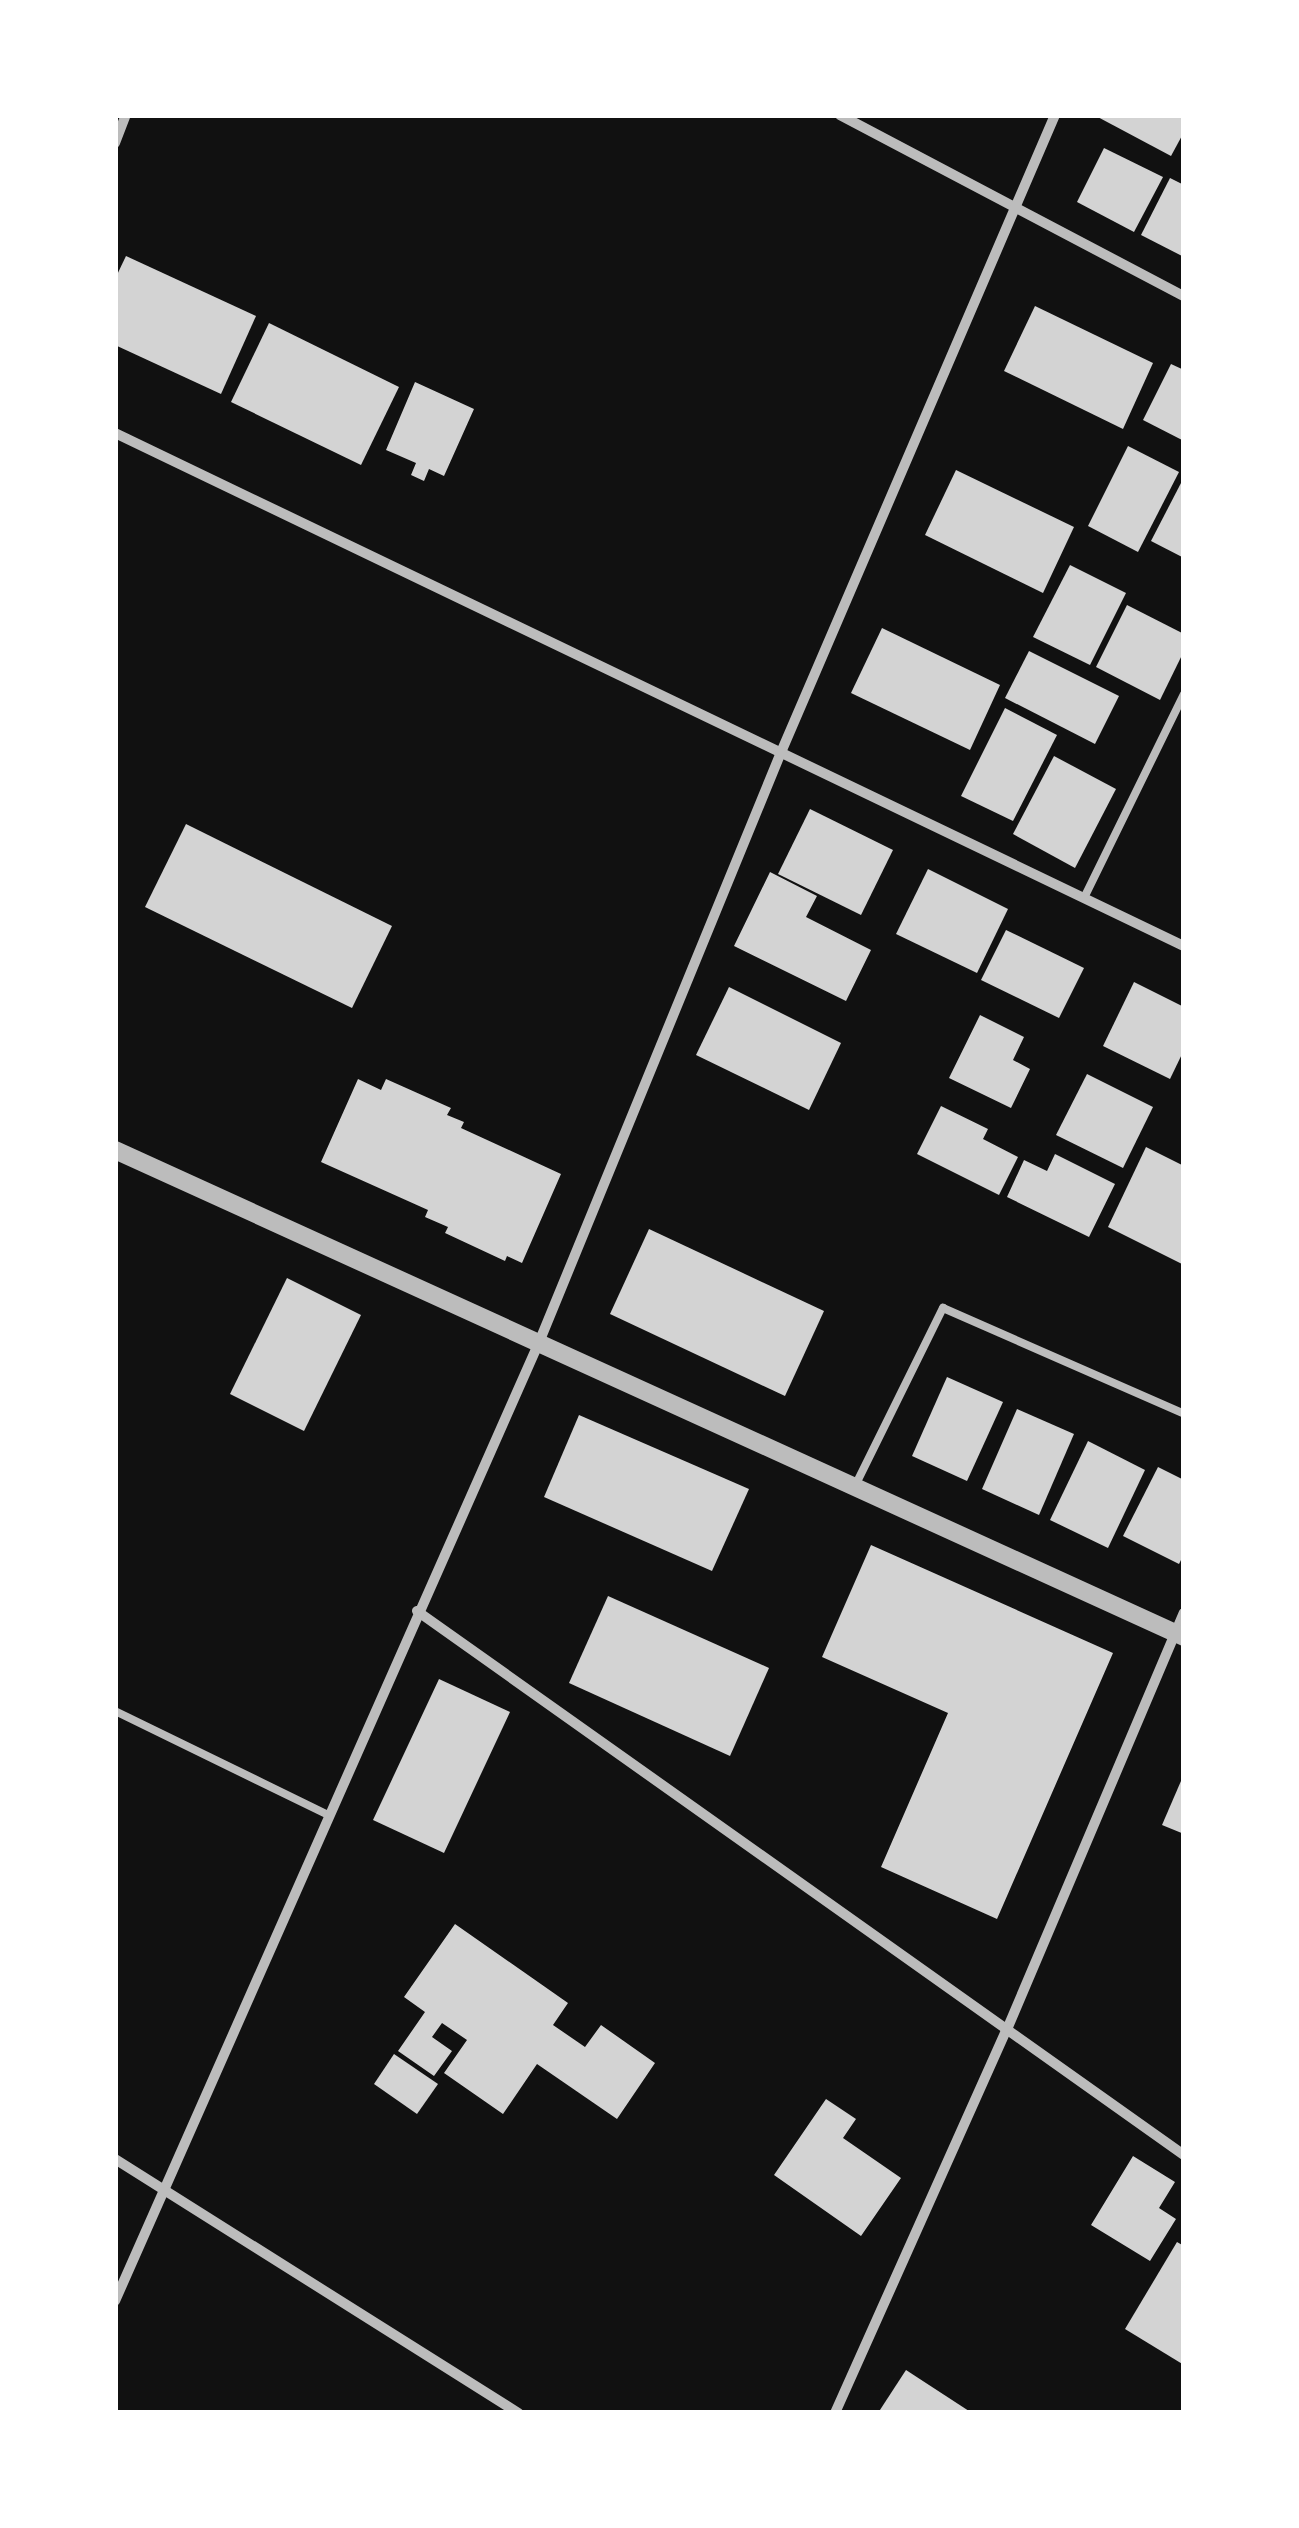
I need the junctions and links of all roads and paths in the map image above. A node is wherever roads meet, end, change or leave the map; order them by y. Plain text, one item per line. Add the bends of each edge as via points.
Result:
1 (126, 115) edge
2 (840, 115) edge
3 (1054, 115) edge
4 (115, 143) edge
5 (1016, 206) junction
6 (1184, 296) edge
7 (115, 434) edge
8 (1184, 694) edge
9 (782, 750) junction
10 (1084, 898) junction
11 (1184, 946) edge
12 (115, 1150) edge
13 (540, 1340) junction
14 (1184, 1414) edge
15 (855, 1486) junction
16 (417, 1611) junction
17 (1184, 1613) edge
18 (1178, 1635) edge
19 (115, 1711) edge
20 (330, 1816) junction
21 (1008, 2027) junction
22 (1184, 2156) edge
23 (115, 2159) edge
24 (164, 2189) junction
25 (115, 2301) edge
26 (519, 2413) edge
27 (834, 2413) edge

1 - 4 street
2 - 5 street
3 - 5 street
5 - 6 street
5 - 9 street
7 - 9 street
8 - 10 lane
9 - 10 street
9 - 13 street
10 - 11 street
12 - 13 street
13 - 15 street
13 - 16 street
14 - 15 lane via 943,1308
15 - 18 street
16 - 20 street
16 - 21 street
17 - 18 street
18 - 21 street
19 - 20 lane
20 - 24 street
21 - 22 street
21 - 27 street
23 - 24 street
24 - 25 street
24 - 26 street

